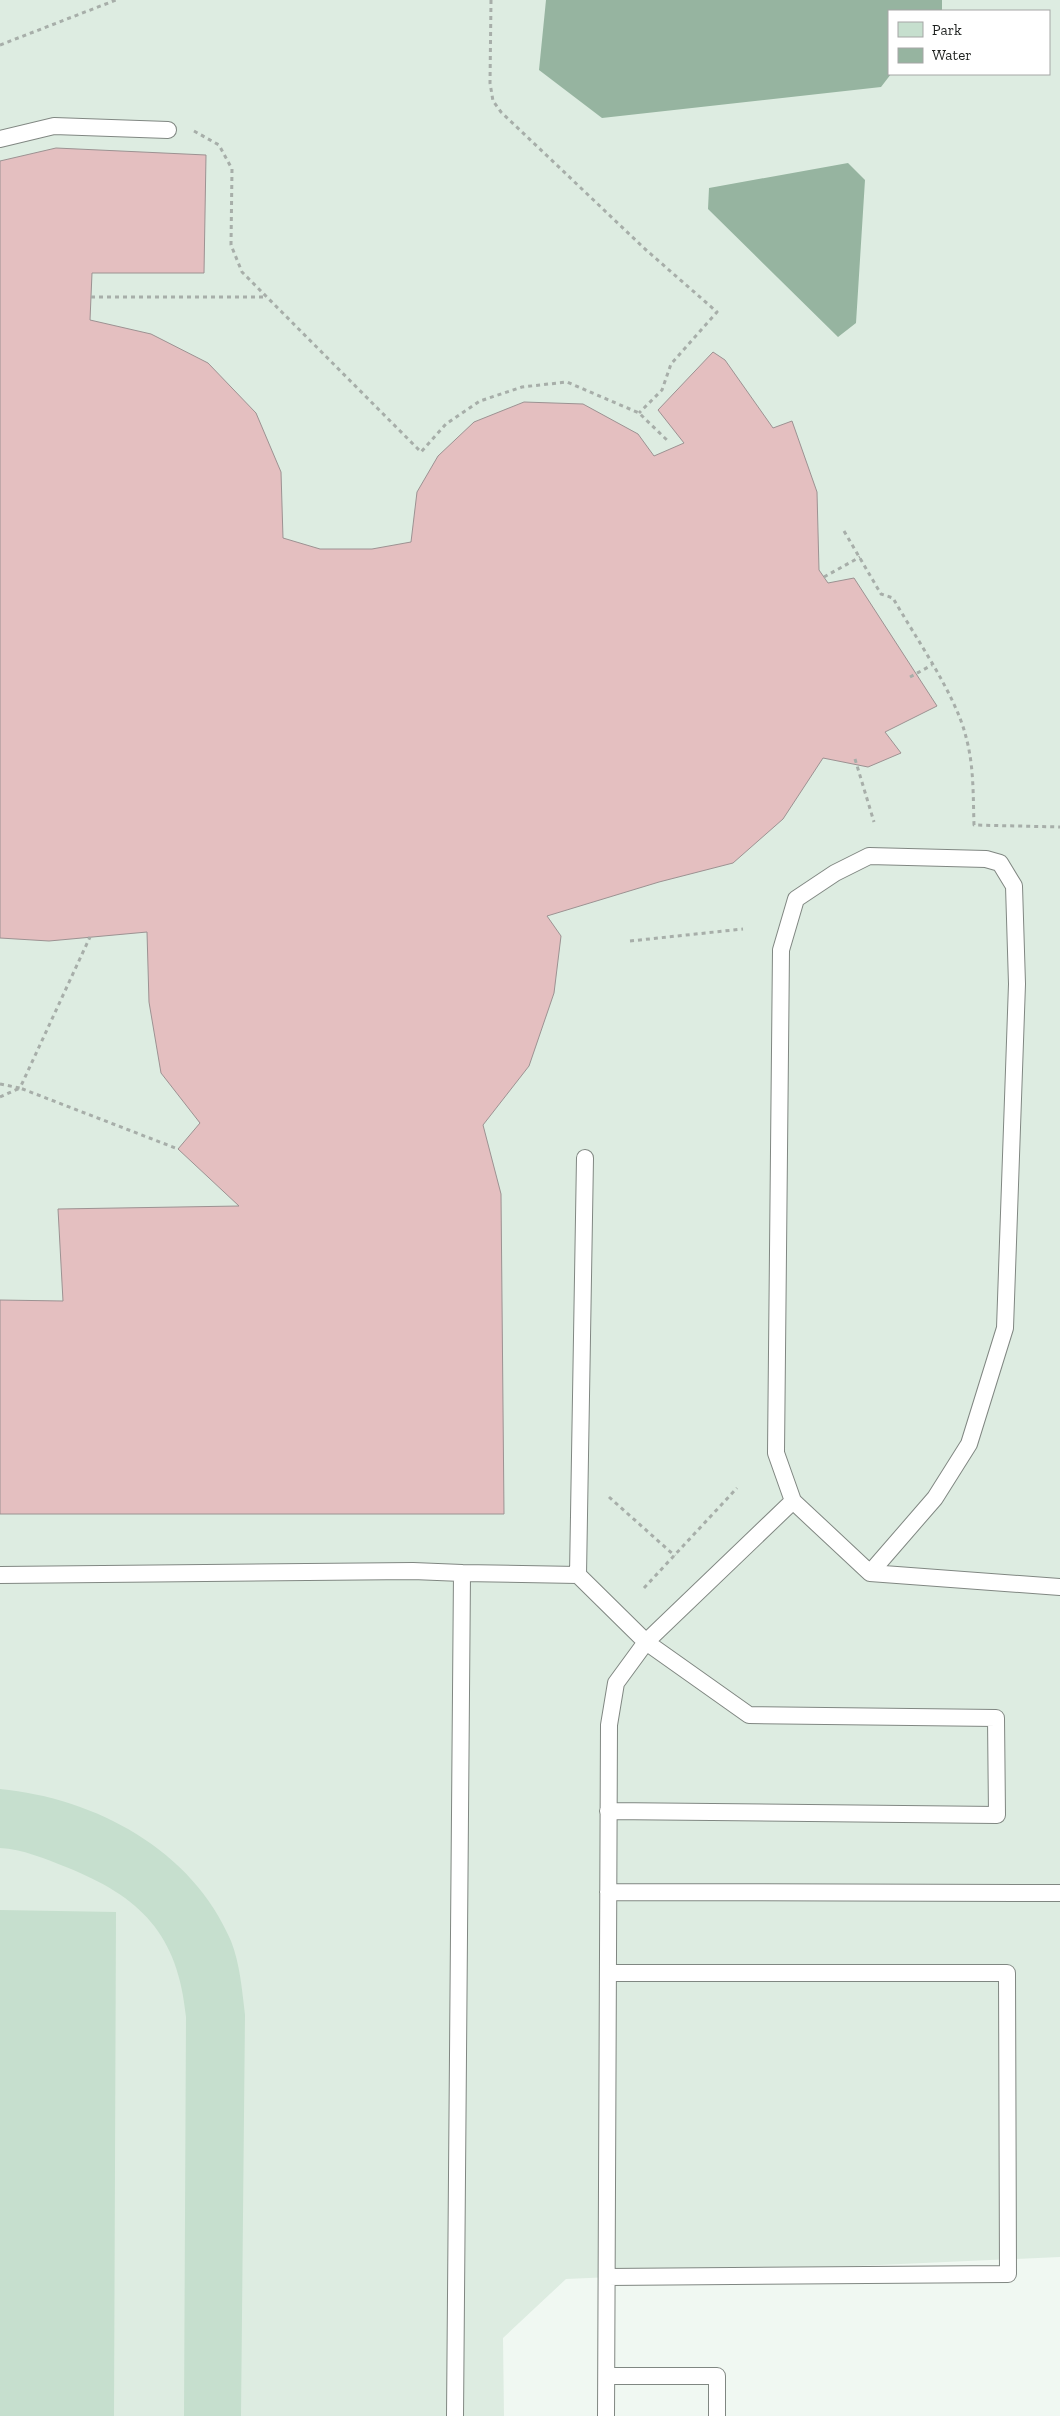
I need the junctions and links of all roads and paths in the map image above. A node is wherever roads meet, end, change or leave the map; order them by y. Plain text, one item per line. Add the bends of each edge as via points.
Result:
1 (116, 0) edge
2 (491, 0) edge
3 (0, 44) edge
4 (168, 130) joint
5 (0, 138) edge
6 (91, 297) dead end
7 (264, 297) junction
8 (639, 414) junction
9 (669, 442) dead end
10 (844, 531) dead end
11 (860, 557) junction
12 (824, 577) dead end
13 (932, 665) junction
14 (910, 677) dead end
15 (855, 759) dead end
16 (874, 822) dead end
17 (1060, 826) edge
18 (743, 929) dead end
19 (90, 937) dead end
20 (630, 941) dead end
21 (0, 1084) edge
22 (20, 1088) junction
23 (0, 1097) edge
24 (178, 1150) dead end
25 (585, 1158) dead end
26 (737, 1488) dead end
27 (610, 1497) dead end
28 (793, 1501) junction
29 (675, 1556) junction
30 (870, 1572) junction
31 (462, 1573) junction
32 (0, 1575) edge
33 (578, 1575) junction
34 (1060, 1587) edge
35 (644, 1588) dead end
36 (646, 1642) junction
37 (608, 1811) junction
38 (608, 1892) junction
39 (1060, 1893) edge
40 (608, 1974) junction
41 (607, 2277) junction
42 (606, 2376) junction
43 (455, 2416) edge
44 (606, 2416) edge
45 (717, 2416) edge

1 - 3 path
2 - 8 path via 492,100 645,249 717,312 670,364 662,390
4 - 5 lane via 54,126
4 - 7 path via 194,130 219,145 232,169 231,245 242,272
6 - 7 path
7 - 8 path via 421,452 446,424 480,401 522,386 567,382
8 - 9 path
10 - 11 path
11 - 12 path
11 - 13 path via 881,594 893,598
13 - 14 path
13 - 17 path via 966,735 973,770 974,825
15 - 16 path
18 - 20 path
19 - 22 path
21 - 22 path
22 - 23 path
22 - 24 path
25 - 33 lane
26 - 29 path
27 - 29 path
28 - 30 lane
28 - 30 lane via 776,1453 775,1391 781,950 796,899 834,873 869,856 986,859 1000,863 1014,886 1017,984 1005,1328 969,1444 935,1498
28 - 36 lane
29 - 35 path
30 - 34 lane
31 - 32 lane
31 - 33 lane
31 - 43 lane
33 - 36 lane
36 - 37 lane via 616,1683 609,1725
36 - 37 lane via 749,1715 996,1718 997,1816
37 - 38 lane
38 - 39 lane
38 - 40 lane
40 - 41 lane
40 - 41 lane via 1008,1974 1009,2178 1008,2274
41 - 42 lane
42 - 44 lane
42 - 45 lane via 717,2376

